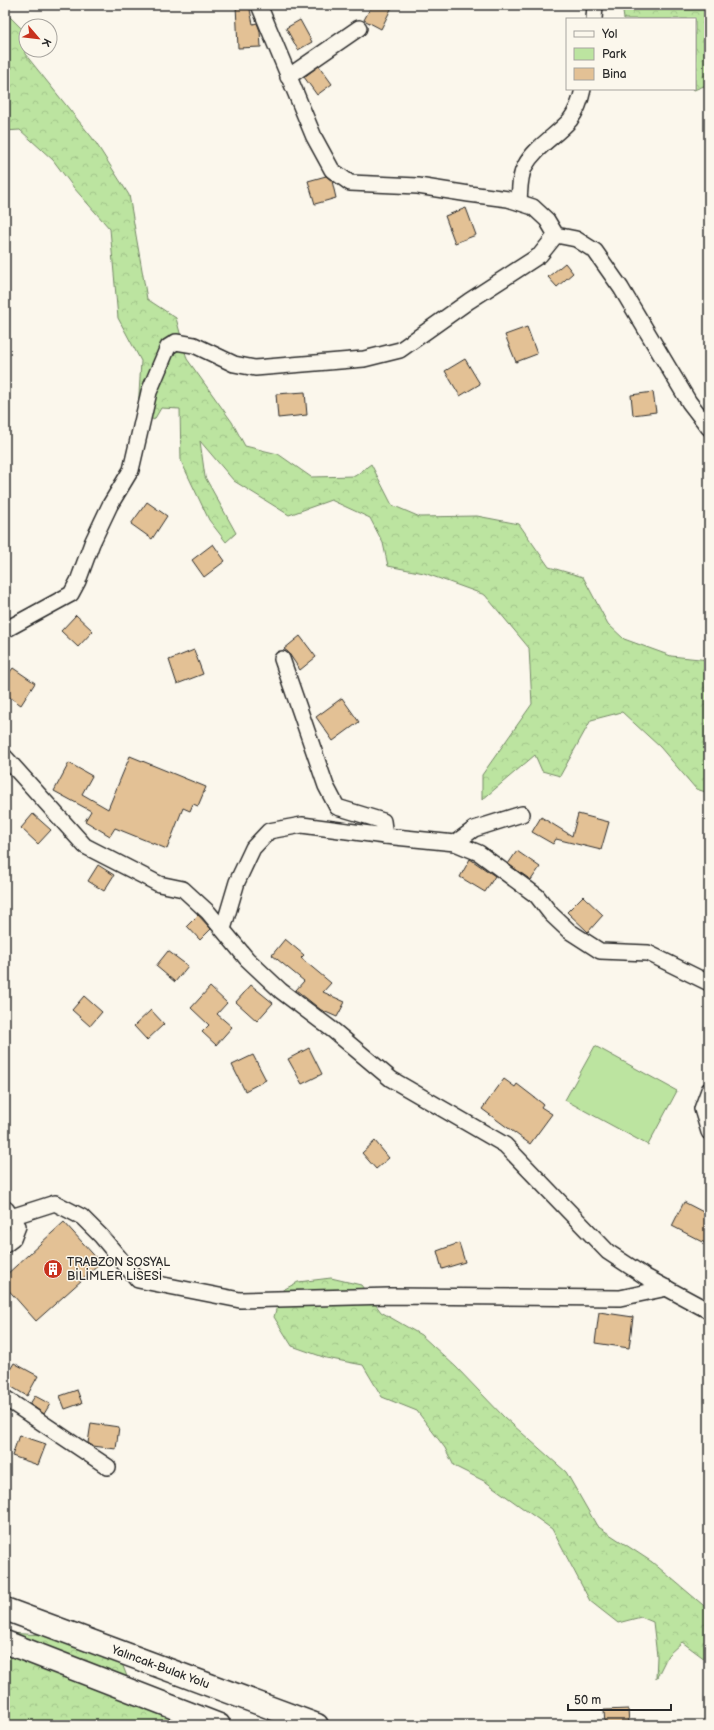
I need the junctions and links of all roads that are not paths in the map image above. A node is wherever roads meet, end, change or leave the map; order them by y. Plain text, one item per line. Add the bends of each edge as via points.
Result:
1 (259, 5) edge
2 (595, 5) edge
3 (594, 18) edge
4 (359, 28) dead end
5 (288, 77) junction
6 (583, 90) edge
7 (519, 202) junction
8 (556, 235) junction
9 (709, 428) edge
10 (5, 630) edge
11 (282, 659) dead end
12 (5, 757) edge
13 (522, 814) dead end
14 (385, 836) junction
15 (456, 843) junction
16 (223, 930) junction
17 (709, 983) edge
18 (709, 1090) edge
19 (709, 1132) edge
20 (8, 1213) edge
21 (5, 1245) edge
22 (667, 1288) junction
23 (709, 1311) edge
24 (5, 1398) edge
25 (108, 1468) dead end
26 (5, 1609) edge
27 (5, 1642) edge
28 (219, 1725) edge
29 (317, 1725) edge

1 - 5 street
2 - 3 street
4 - 5 street
5 - 7 street via 314,137 332,170 350,183 418,186 508,198
6 - 7 street via 582,97 570,119 530,157 524,168
7 - 8 street via 533,207 547,220
8 - 9 street via 576,239 595,251 621,288 689,402
8 - 10 street via 540,255 400,350 364,359 255,368 234,364 194,345 176,342 168,347 149,392 132,470 110,505 71,594
11 - 14 street via 326,786 337,807 383,821
12 - 16 street via 85,846 159,884 183,889
13 - 15 street via 474,829
14 - 15 street
14 - 16 street via 302,825 269,831 253,848 237,882
15 - 17 street via 479,853 537,896 569,931 600,951 648,953
16 - 22 street via 281,991 391,1079 506,1145 608,1252
18 - 19 street via 702,1109
20 - 21 street via 18,1226 13,1239
20 - 22 street via 56,1203 82,1217 138,1280 240,1300 390,1296 620,1298
22 - 23 street
24 - 25 street
26 - 29 main road, Yalıncak-Bulak Yolu
27 - 28 main road

